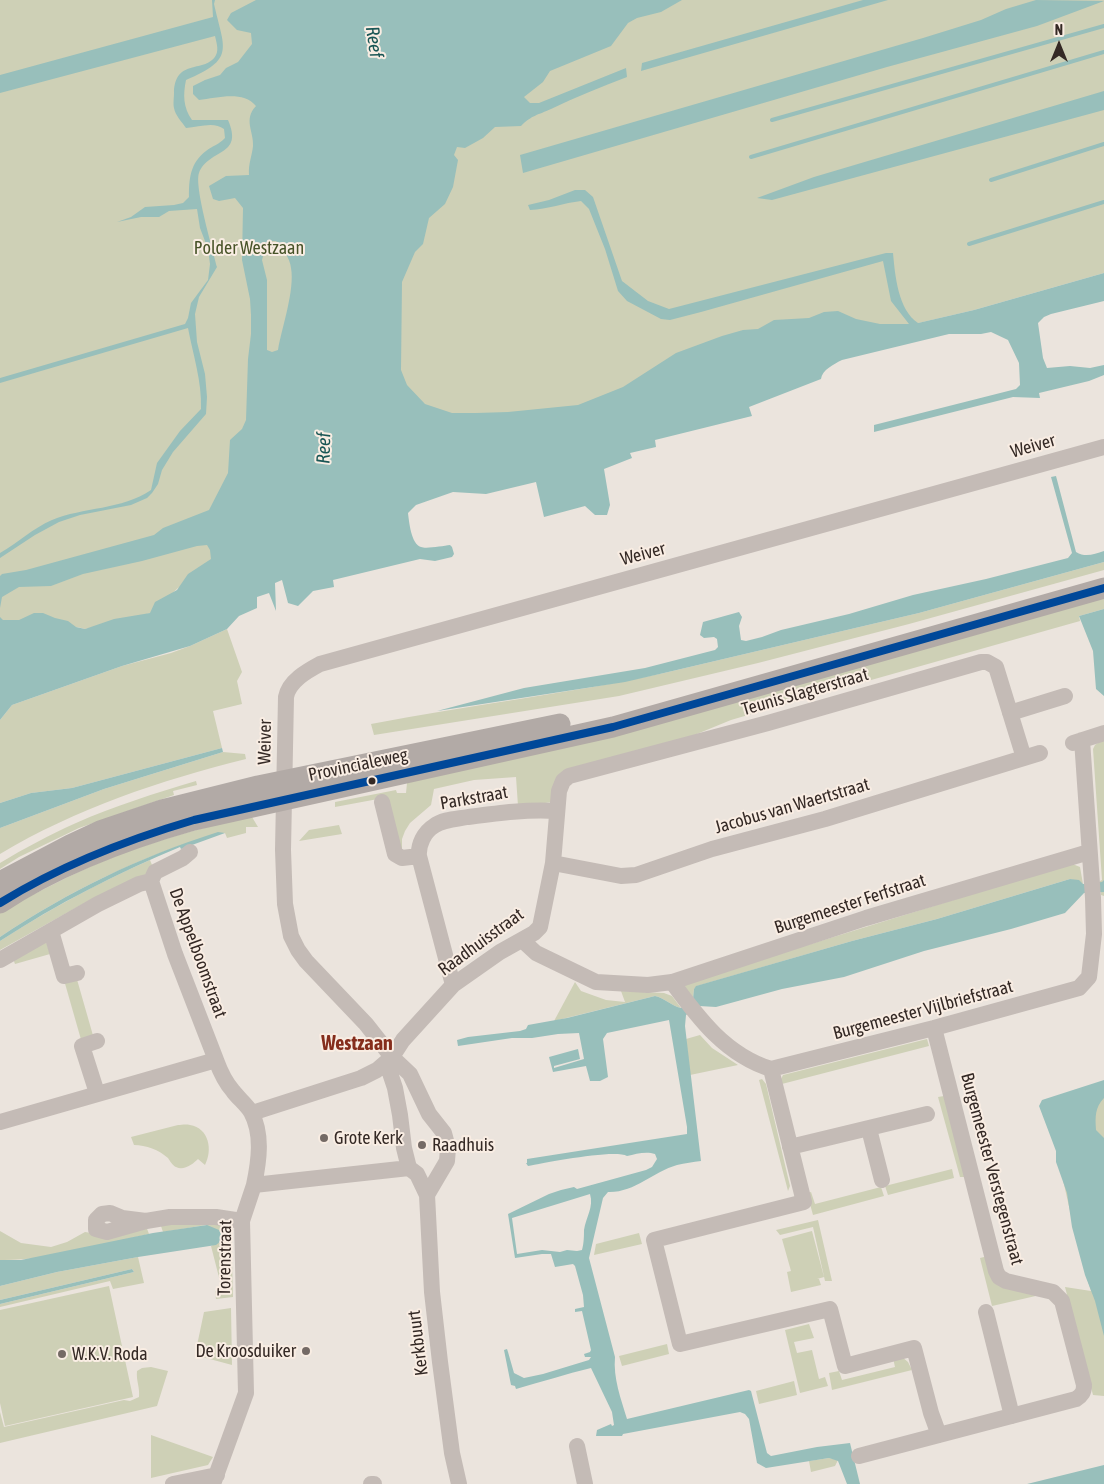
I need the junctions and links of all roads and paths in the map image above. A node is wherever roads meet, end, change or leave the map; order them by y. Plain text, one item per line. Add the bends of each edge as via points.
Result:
1 (1104, 447) edge
2 (1104, 588) edge
3 (1065, 696) dead end
4 (1010, 713) junction
5 (1104, 733) edge
6 (1032, 756) joint
7 (284, 790) junction
8 (382, 802) dead end
9 (558, 811) junction
10 (190, 852) dead end
11 (1089, 852) junction
12 (419, 856) junction
13 (553, 863) junction
14 (151, 881) junction
15 (0, 882) edge
16 (0, 902) edge
17 (51, 931) junction
18 (522, 940) junction
19 (0, 960) edge
20 (77, 973) dead end
21 (672, 982) junction
22 (453, 985) junction
23 (934, 1028) junction
24 (97, 1041) dead end
25 (392, 1057) junction
26 (216, 1060) junction
27 (771, 1069) junction
28 (96, 1093) junction
29 (252, 1113) junction
30 (927, 1114) dead end
31 (0, 1122) edge
32 (868, 1128) junction
33 (790, 1147) junction
34 (410, 1168) junction
35 (882, 1180) dead end
36 (254, 1184) junction
37 (427, 1195) junction
38 (146, 1221) dead end
39 (242, 1221) junction
40 (986, 1312) dead end
41 (1012, 1416) junction
42 (939, 1435) junction
43 (577, 1446) dead end
44 (859, 1456) dead end
45 (215, 1479) edge
46 (173, 1484) edge
47 (459, 1484) edge
48 (585, 1484) edge

1 - 7 street, Weiver via 320,664 294,681 286,693
2 - 7 main road, Provincialeweg via 730,693 517,732
3 - 4 street
4 - 6 street, Teunis Slagterstraat
4 - 9 street, Teunis Slagterstraat via 996,667 981,662 569,776 561,786
5 - 11 street via 1077,742
6 - 13 street, Jacobus van Waertstraat via 636,875 621,876
7 - 15 main road, Provincialeweg via 192,801 132,820 70,845
7 - 16 main road, Provincialeweg via 132,839 76,862
7 - 25 street via 285,904 291,936 306,961 366,1024
8 - 12 street via 395,854 402,858
9 - 12 street, Parkstraat via 518,810 440,822 424,835
9 - 13 street, Raadhuisstraat
10 - 14 street via 155,872
11 - 21 street, Burgemeester Ferfstraat via 866,918
11 - 23 street, Burgemeester Vijlbriefstraat via 1094,934 1092,969 1085,983 1072,991
12 - 22 street
13 - 18 street, Raadhuisstraat via 540,927
14 - 17 street, De Appelboomstraat via 98,904
14 - 26 street, De Appelboomstraat
17 - 19 street, De Appelboomstraat
17 - 20 street via 64,976
18 - 21 street, Burgemeester Ferfstraat via 536,953 596,982 648,986
18 - 22 street, Raadhuisstraat
21 - 27 street via 723,1044
22 - 25 street, Raadhuisstraat via 403,1040
23 - 27 street, Burgemeester Vijlbriefstraat
23 - 41 street, Burgemeester Verstegenstraat via 996,1270 1006,1281 1053,1292 1062,1300 1084,1384 1081,1396 1076,1399
24 - 28 street via 82,1046
25 - 29 street, Raadhuisstraat via 378,1070 361,1078
25 - 34 street, Kerkbuurt via 390,1073
25 - 37 street via 410,1074 429,1114 444,1133 448,1148 447,1161
26 - 28 street
26 - 29 street, De Appelboomstraat via 233,1091
27 - 33 street
28 - 31 street
29 - 36 street, Torenstraat via 259,1147
30 - 32 street
32 - 33 street
32 - 35 street
33 - 42 street via 804,1202 654,1240 680,1344 830,1309 845,1366 914,1348
34 - 36 street
34 - 37 street, Kerkbuurt via 417,1174
36 - 39 street, Torenstraat
37 - 47 street, Kerkbuurt via 432,1292
38 - 39 street via 216,1217
39 - 45 street, Torenstraat via 246,1394
40 - 41 street
41 - 42 street, Burgemeester Verstegenstraat
42 - 44 street, Burgemeester Verstegenstraat
43 - 48 street
45 - 46 street

